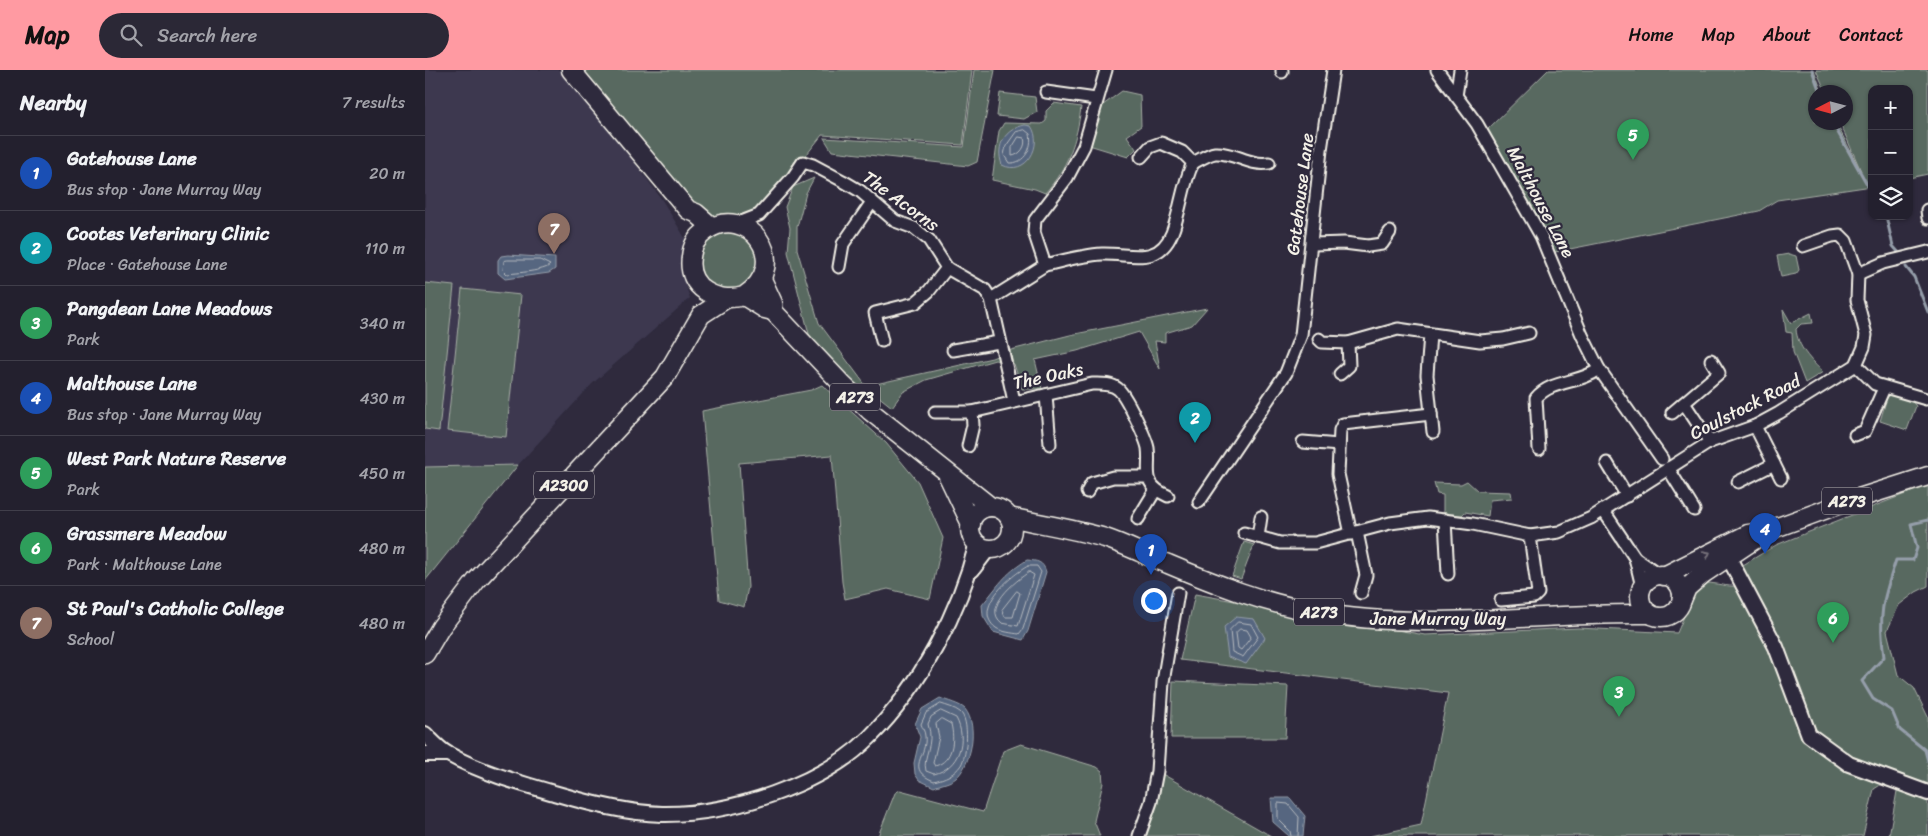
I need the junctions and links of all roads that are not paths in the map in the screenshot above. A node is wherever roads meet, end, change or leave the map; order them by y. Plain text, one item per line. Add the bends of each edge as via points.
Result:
1 (571, 70) edge
2 (1106, 70) edge
3 (1333, 70) edge
4 (1437, 70) edge
5 (1460, 70) edge
6 (1046, 92) dead end
7 (1456, 96) junction
8 (1097, 98) junction
9 (1141, 157) dead end
10 (1193, 163) junction
11 (1269, 163) dead end
12 (872, 202) junction
13 (687, 210) junction
14 (759, 215) junction
15 (736, 224) junction
16 (712, 227) junction
17 (1390, 232) dead end
18 (758, 238) junction
19 (697, 239) junction
20 (1313, 244) junction
21 (1803, 246) dead end
22 (1928, 252) edge
23 (1045, 265) junction
24 (839, 267) dead end
25 (947, 268) junction
26 (1858, 274) junction
27 (762, 279) junction
28 (699, 286) junction
29 (744, 296) junction
30 (991, 299) junction
31 (724, 300) junction
32 (773, 310) junction
33 (701, 315) junction
34 (1529, 333) dead end
35 (1430, 334) junction
36 (1319, 339) dead end
37 (882, 341) dead end
38 (999, 342) junction
39 (1348, 343) junction
40 (953, 350) dead end
41 (1711, 360) dead end
42 (1856, 365) junction
43 (1599, 369) junction
44 (1339, 374) dead end
45 (1884, 388) junction
46 (1046, 395) junction
47 (1927, 399) dead end
48 (1013, 401) junction
49 (1684, 403) junction
50 (935, 412) dead end
51 (972, 412) junction
52 (1671, 413) dead end
53 (1431, 414) junction
54 (1755, 426) junction
55 (1433, 432) dead end
56 (1855, 435) dead end
57 (1303, 442) dead end
58 (1710, 442) junction
59 (1050, 444) dead end
60 (1339, 445) junction
61 (968, 446) dead end
62 (1539, 449) dead end
63 (1607, 463) dead end
64 (1665, 464) junction
65 (1774, 464) junction
66 (947, 473) junction
67 (1928, 476) edge
68 (1147, 477) junction
69 (1781, 478) dead end
70 (1738, 482) dead end
71 (1155, 490) junction
72 (1087, 492) dead end
73 (1168, 496) dead end
74 (1627, 496) junction
75 (1199, 502) dead end
76 (991, 508) junction
77 (1603, 510) junction
78 (1694, 510) dead end
79 (1009, 517) junction
80 (1261, 517) dead end
81 (1139, 519) dead end
82 (1445, 520) junction
83 (971, 524) junction
84 (1052, 526) junction
85 (1767, 531) junction
86 (1243, 533) dead end
87 (1354, 533) junction
88 (1529, 536) junction
89 (1010, 537) junction
90 (1258, 537) junction
91 (983, 546) junction
92 (1635, 558) junction
93 (1729, 558) junction
94 (1448, 574) dead end
95 (1662, 576) junction
96 (1641, 591) junction
97 (1178, 593) dead end
98 (1361, 593) dead end
99 (1501, 600) dead end
100 (1681, 602) junction
101 (1599, 614) junction
102 (1650, 614) junction
103 (425, 654) edge
104 (425, 734) edge
105 (425, 754) edge
106 (447, 754) junction
107 (1926, 792) edge
108 (1139, 836) edge

1 - 13 main road
2 - 8 street
3 - 20 street, Gatehouse Lane via 1321,150
4 - 7 street, Malthouse Lane
5 - 7 street
6 - 8 street
7 - 43 street, Malthouse Lane via 1477,124 1541,236
8 - 23 street via 1084,146 1067,178 1035,220 1034,232
9 - 10 street via 1150,147 1161,143 1182,152
10 - 11 street via 1213,153 1257,165
10 - 23 street via 1173,231 1159,252 1143,257 1101,254
12 - 14 street, The Acorns via 843,181 803,162
12 - 24 street via 843,244
12 - 25 street, The Acorns via 895,221 914,228 929,240
13 - 16 main road via 696,213
13 - 19 main road via 687,220
14 - 15 street
14 - 18 street
15 - 16 main road
15 - 18 main road via 747,228
16 - 19 main road
17 - 20 street via 1382,244
18 - 27 main road via 766,258
19 - 28 main road via 690,260
20 - 75 street, Gatehouse Lane via 1301,335 1286,373
21 - 26 street via 1841,235
22 - 26 street via 1883,263
23 - 30 street
25 - 30 street, The Acorns via 985,290
25 - 37 street via 915,303 870,314
26 - 42 street via 1857,300 1866,335
27 - 29 main road
27 - 32 main road, A273
28 - 31 main road
28 - 33 main road
29 - 31 main road
29 - 32 main road, A273 via 765,309
30 - 38 street
31 - 33 main road, A2300
32 - 66 main road, A273 via 870,411
33 - 103 main road, A2300 via 665,376 476,581
34 - 35 street via 1490,341
35 - 39 street via 1398,329
35 - 53 street via 1427,362
36 - 39 street via 1322,342
38 - 40 street
38 - 48 street
39 - 44 street via 1349,366
41 - 49 street via 1719,373
42 - 45 street via 1875,384
42 - 54 street, Coulstock Road
43 - 62 street via 1591,376 1549,387 1536,398
43 - 64 street, Malthouse Lane
45 - 47 street
45 - 56 street via 1865,430
46 - 48 street, The Oaks
46 - 59 street
46 - 68 street, The Oaks via 1092,384 1118,388 1148,446
48 - 51 street, The Oaks
49 - 52 street
49 - 58 street
50 - 51 street, The Oaks
51 - 61 street via 973,425
53 - 55 street
53 - 60 street via 1343,424
54 - 58 street, Coulstock Road
54 - 65 street
57 - 60 street
58 - 64 street, Coulstock Road
60 - 87 street via 1338,474
63 - 74 street
64 - 74 street, Coulstock Road
64 - 78 street, Malthouse Lane
65 - 69 street
65 - 70 street
66 - 76 main road, A273
66 - 83 main road, A273
67 - 85 main road, A273
68 - 71 street
68 - 72 street via 1113,477 1092,483
71 - 73 street
71 - 81 street
74 - 77 street, Coulstock Road
76 - 79 main road
76 - 83 main road via 979,512
77 - 88 street, Coulstock Road via 1559,532
77 - 92 street
79 - 84 main road, Jane Murray Way / A273
79 - 89 main road via 1012,524
80 - 90 street
82 - 87 street, Coulstock Road via 1403,520
82 - 88 street, Coulstock Road
82 - 94 street
83 - 91 main road via 971,531
84 - 89 main road, Jane Murray Way / A273
84 - 101 main road, Jane Murray Way / A273 via 1105,538 1262,600 1314,612 1404,622 1500,621
85 - 93 main road, A273
95 -> 85 main road, A273 via 1748,534
86 - 90 street, Coulstock Road
87 - 90 street, Coulstock Road via 1315,543 1295,544
87 - 98 street via 1366,575
88 - 99 street via 1538,593 1534,597
89 - 91 main road via 1001,546
91 - 106 street via 919,675 870,737 838,762 794,787 725,808 663,814 588,803 522,784
92 - 95 street
92 - 96 street
93 - 100 main road, A273 via 1687,588
93 - 107 street via 1776,647 1809,735 1849,764
95 - 96 main road via 1649,579
95 - 100 main road via 1678,584
96 - 101 main road, A273
96 - 102 main road via 1642,606
97 - 108 street via 1163,682 1157,771
100 - 102 main road via 1668,616
101 - 102 main road, A273
104 - 106 street
105 - 106 street

